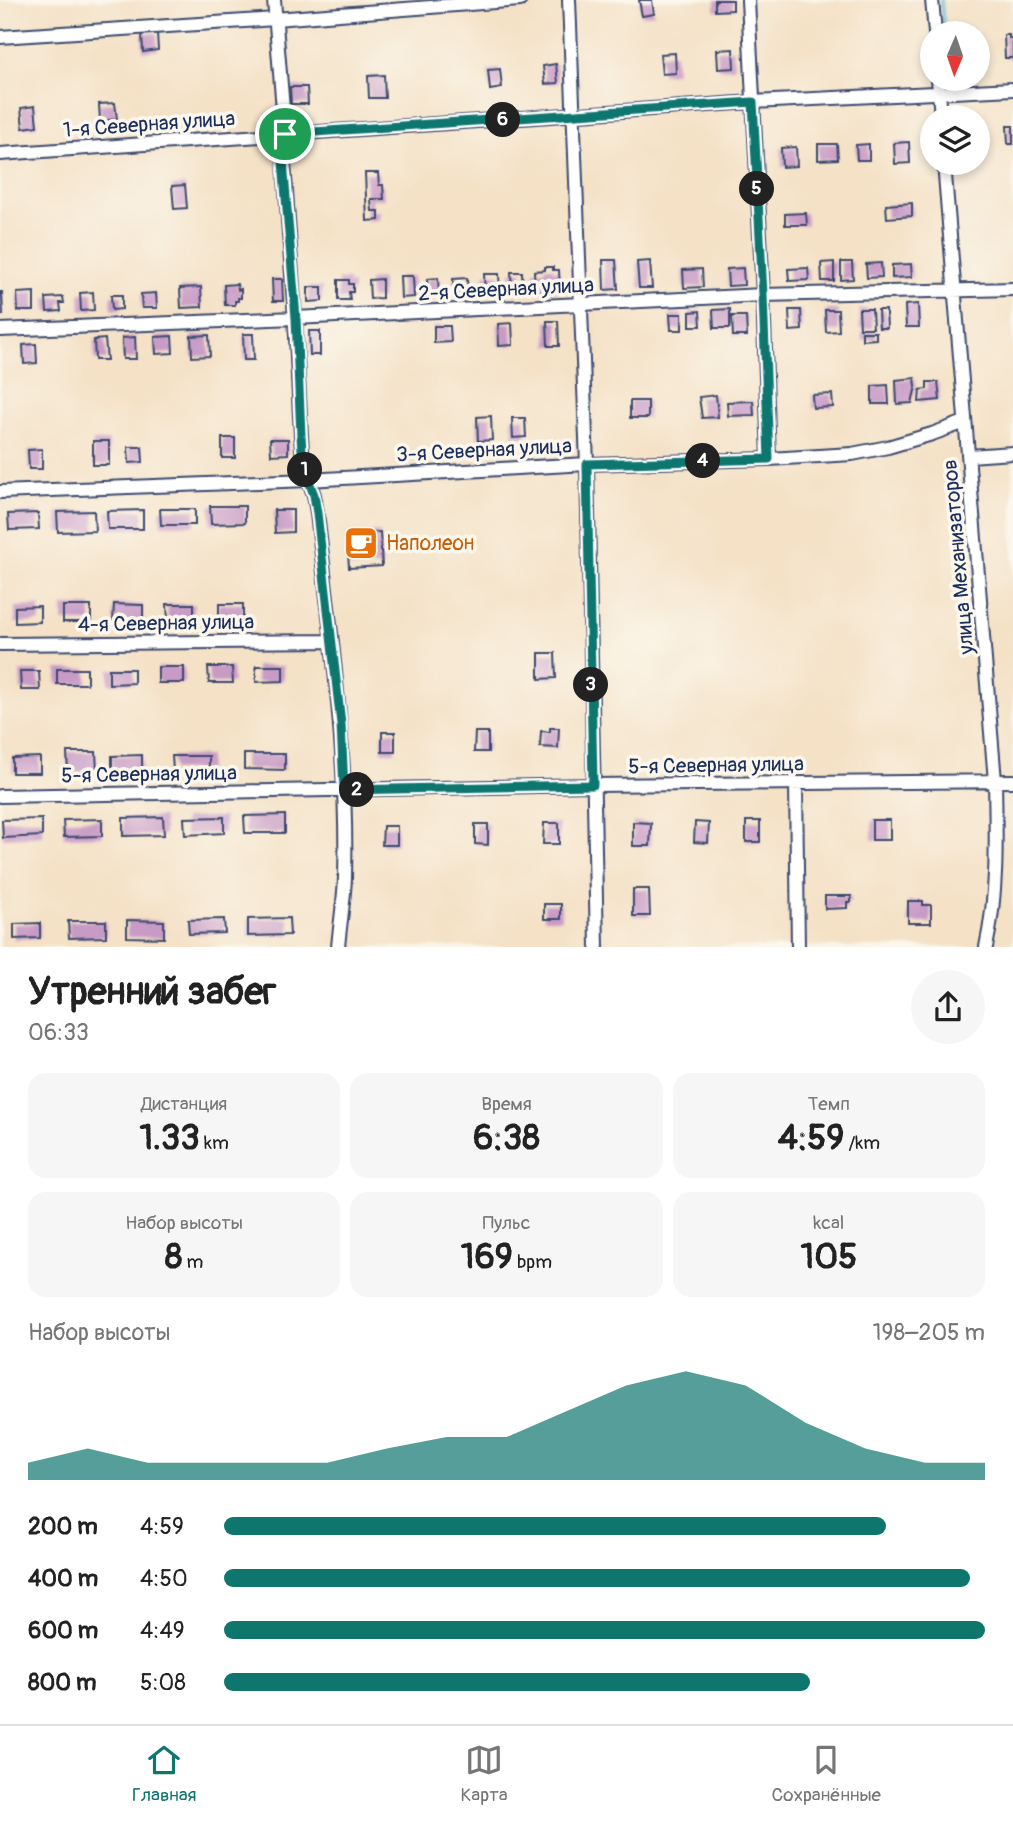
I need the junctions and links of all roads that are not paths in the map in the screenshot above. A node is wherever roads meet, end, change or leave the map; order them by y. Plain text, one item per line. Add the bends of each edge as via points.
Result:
1 (274, 0) edge
2 (520, 0) edge
3 (569, 0) edge
4 (747, 0) edge
5 (932, 0) edge
6 (275, 19) junction
7 (934, 21) edge
8 (0, 37) edge
9 (1013, 89) edge
10 (939, 93) junction
11 (753, 102) junction
12 (940, 105) edge
13 (572, 116) junction
14 (285, 134) junction
15 (0, 154) edge
16 (945, 175) edge
17 (1013, 289) edge
18 (954, 291) junction
19 (763, 295) junction
20 (580, 304) junction
21 (296, 318) junction
22 (0, 330) edge
23 (965, 422) junction
24 (1013, 453) edge
25 (969, 456) junction
26 (769, 459) junction
27 (587, 464) junction
28 (308, 480) junction
29 (0, 492) edge
30 (332, 641) junction
31 (0, 644) edge
32 (995, 781) junction
33 (1013, 781) edge
34 (796, 783) junction
35 (593, 785) junction
36 (344, 790) junction
37 (0, 796) edge
38 (338, 947) edge
39 (597, 947) edge
40 (798, 947) edge
41 (986, 947) edge

1 - 6 street
2 - 6 street
3 - 13 street
4 - 11 street
5 - 7 street
6 - 8 street
6 - 14 street
9 - 10 street, 1-я Северная улица
10 - 11 street, 1-я Северная улица
10 - 12 street
11 - 13 street, 1-я Северная улица
11 - 19 street
13 - 14 street, 1-я Северная улица
13 - 20 street
14 - 15 street, 1-я Северная улица
14 - 21 street via 282,149
16 - 18 street, улица Механизаторов
17 - 18 street, 2-я Северная улица
18 - 19 street, 2-я Северная улица
18 - 23 street, улица Механизаторов
19 - 20 street, 2-я Северная улица
19 - 26 street
20 - 21 street, 2-я Северная улица
20 - 27 street
21 - 22 street, 2-я Северная улица
21 - 28 street via 303,465
23 - 25 street, улица Механизаторов
23 - 26 street, 3-я Северная улица via 852,454
24 - 25 street
25 - 32 street, улица Механизаторов
26 - 27 street, 3-я Северная улица
27 - 28 street, 3-я Северная улица
27 - 35 street
28 - 29 street, 3-я Северная улица
28 - 30 street via 317,513
30 - 31 street, 4-я Северная улица
30 - 36 street
32 - 33 street, 5-я Северная улица
32 - 34 street, 5-я Северная улица
32 - 41 street, улица Механизаторов via 996,870
34 - 35 street, 5-я Северная улица
34 - 40 street
35 - 36 street, 5-я Северная улица
35 - 39 street
36 - 37 street, 5-я Северная улица
36 - 38 street via 345,880

